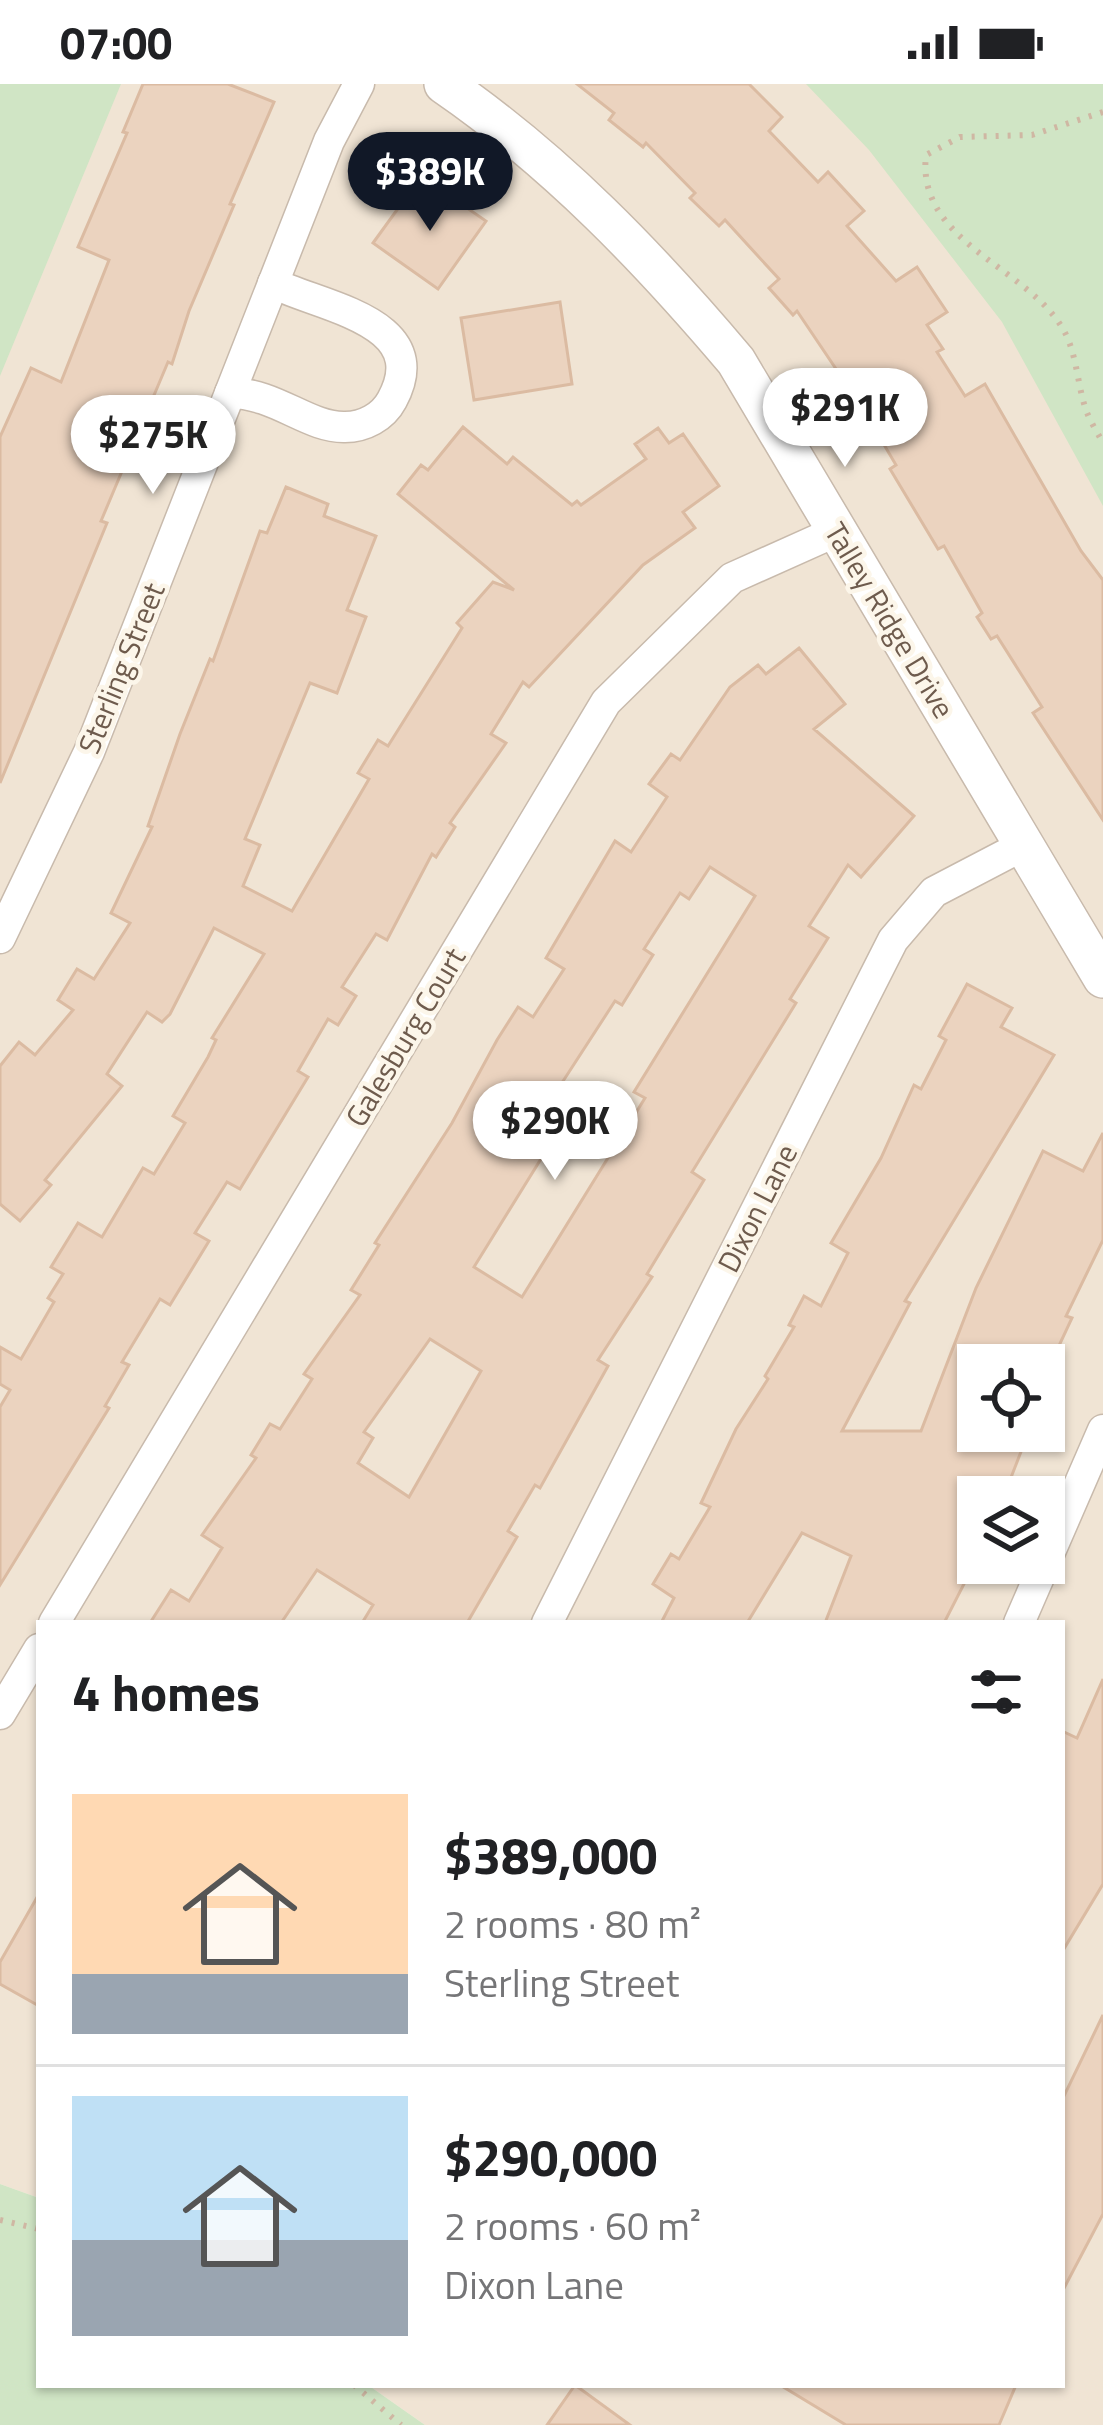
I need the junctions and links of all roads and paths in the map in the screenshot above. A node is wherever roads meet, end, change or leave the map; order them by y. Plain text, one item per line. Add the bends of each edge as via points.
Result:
1 (359, 84) edge
2 (444, 84) edge
3 (1103, 112) edge
4 (273, 283) junction
5 (230, 393) junction
6 (1103, 442) edge
7 (837, 531) junction
8 (1024, 845) junction
9 (0, 938) edge
10 (1103, 978) edge
11 (1103, 1430) edge
12 (57, 1620) edge
13 (549, 1620) edge
14 (1020, 1620) edge
15 (36, 1654) edge
16 (0, 1714) edge
17 (0, 2220) edge
18 (36, 2228) edge
19 (358, 2388) edge
20 (401, 2425) edge

1 - 4 street, Sterling Street
2 - 7 street, Talley Ridge Drive via 556,170 661,272 736,361
3 - 6 path via 1032,135 960,137 926,155 923,180 966,243 1064,329
4 - 5 street, Sterling Street
4 - 5 street via 373,322 401,362 399,386 367,424 342,428 253,393
5 - 9 street, Sterling Street via 89,752
7 - 8 street, Talley Ridge Drive
7 - 12 street, Galesburg Court via 732,578 606,702
8 - 10 street, Talley Ridge Drive
8 - 13 street, Dixon Lane via 934,892 893,940
11 - 14 street
15 - 16 street
17 - 18 path
19 - 20 path

